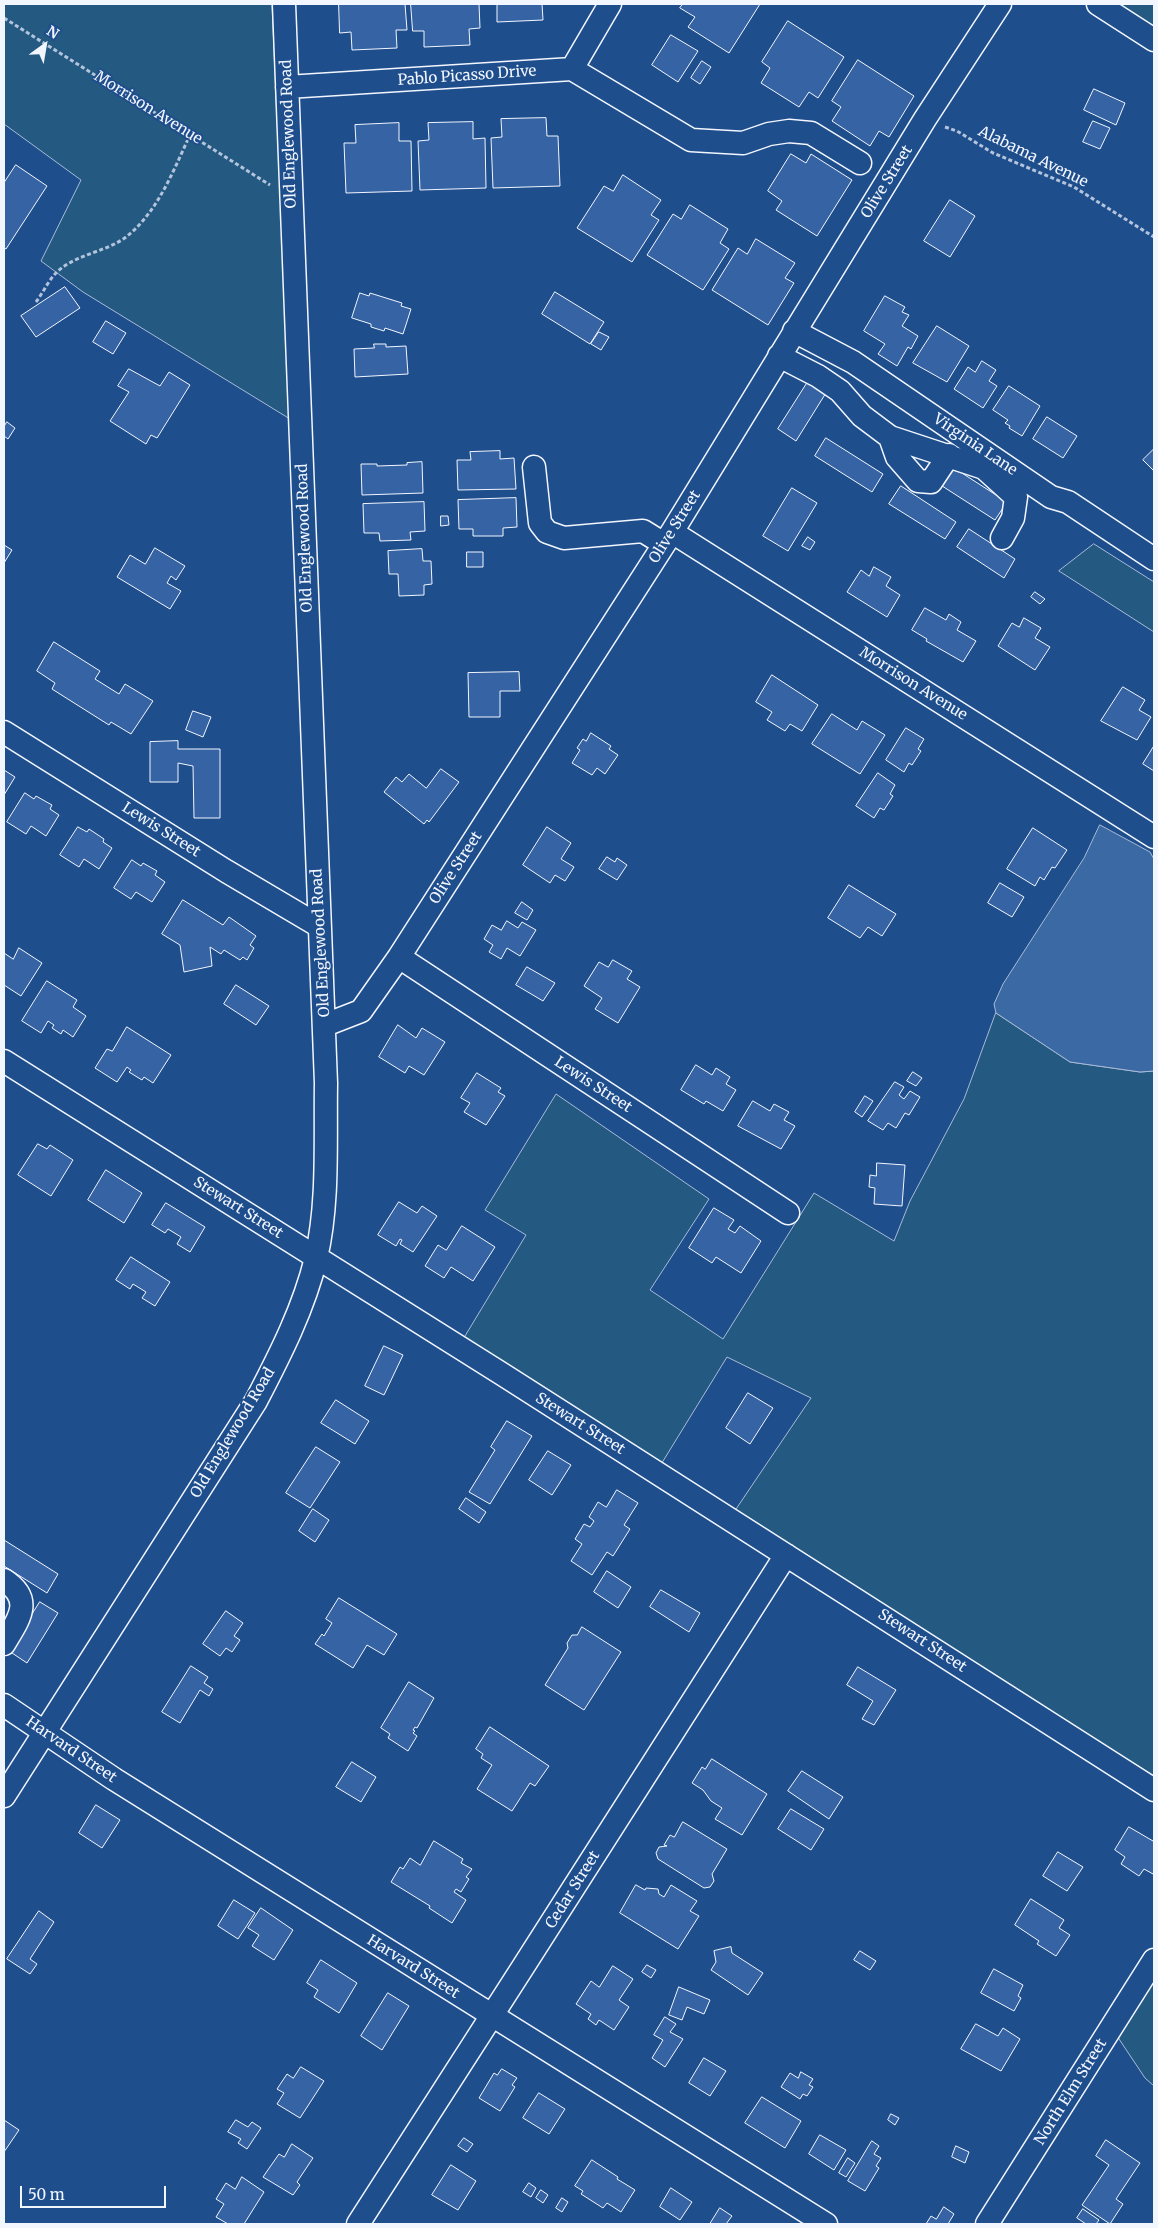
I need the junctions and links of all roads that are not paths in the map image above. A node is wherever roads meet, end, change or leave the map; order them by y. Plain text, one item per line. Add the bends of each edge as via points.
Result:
1 (284, 4) edge
2 (610, 4) edge
3 (1000, 4) edge
4 (1098, 4) edge
5 (1154, 40) edge
6 (572, 69) junction
7 (287, 87) junction
8 (860, 163) dead end
9 (794, 331) junction
10 (779, 356) junction
11 (890, 437) junction
12 (949, 455) junction
13 (534, 467) dead end
14 (668, 538) junction
15 (1002, 538) dead end
16 (1154, 559) edge
17 (4, 732) edge
18 (1154, 837) edge
19 (319, 926) junction
20 (399, 957) junction
21 (325, 1025) junction
22 (4, 1061) edge
23 (788, 1213) dead end
24 (316, 1257) junction
25 (786, 1555) junction
26 (4, 1580) edge
27 (4, 1644) edge
28 (4, 1706) edge
29 (44, 1733) junction
30 (1154, 1790) edge
31 (4, 1796) edge
32 (1154, 1960) edge
33 (493, 2017) junction
34 (358, 2224) edge
35 (826, 2224) edge
36 (987, 2224) edge

1 - 7 street, Old Englewood Road
2 - 6 street
3 - 9 street, Olive Street
4 - 5 street
6 - 7 street, Pablo Picasso Drive
6 - 8 street via 690,140 743,143 789,131 811,133
7 - 19 street, Old Englewood Road
9 - 10 street, Olive Street
9 - 16 street, Virginia Lane via 853,362 1052,497 1068,502
10 - 11 street via 840,391 862,416
10 - 14 street, Olive Street
11 - 12 street
11 - 12 street via 897,458 918,481 931,482
12 - 15 street via 984,468 1016,497 1014,518
13 - 14 street, Morrison Avenue via 540,524 547,532 564,538 643,531
14 - 18 street, Morrison Avenue
14 - 20 street, Olive Street
17 - 19 street, Lewis Street
19 - 21 street, Old Englewood Road
20 - 21 street, Olive Street via 361,1011
20 - 23 street, Lewis Street
21 - 24 street, Old Englewood Road via 323,1205
22 - 24 street, Stewart Street
24 - 25 street, Stewart Street
24 - 29 street, Old Englewood Road via 302,1301 256,1401
25 - 30 street, Stewart Street
25 - 33 street, Cedar Street
26 - 27 street via 22,1601 22,1613
28 - 29 street, Harvard Street
29 - 31 street, Old Englewood Road
29 - 33 street, Harvard Street
32 - 36 street, North Elm Street
33 - 34 street, Cedar Street
33 - 35 street, Harvard Street

